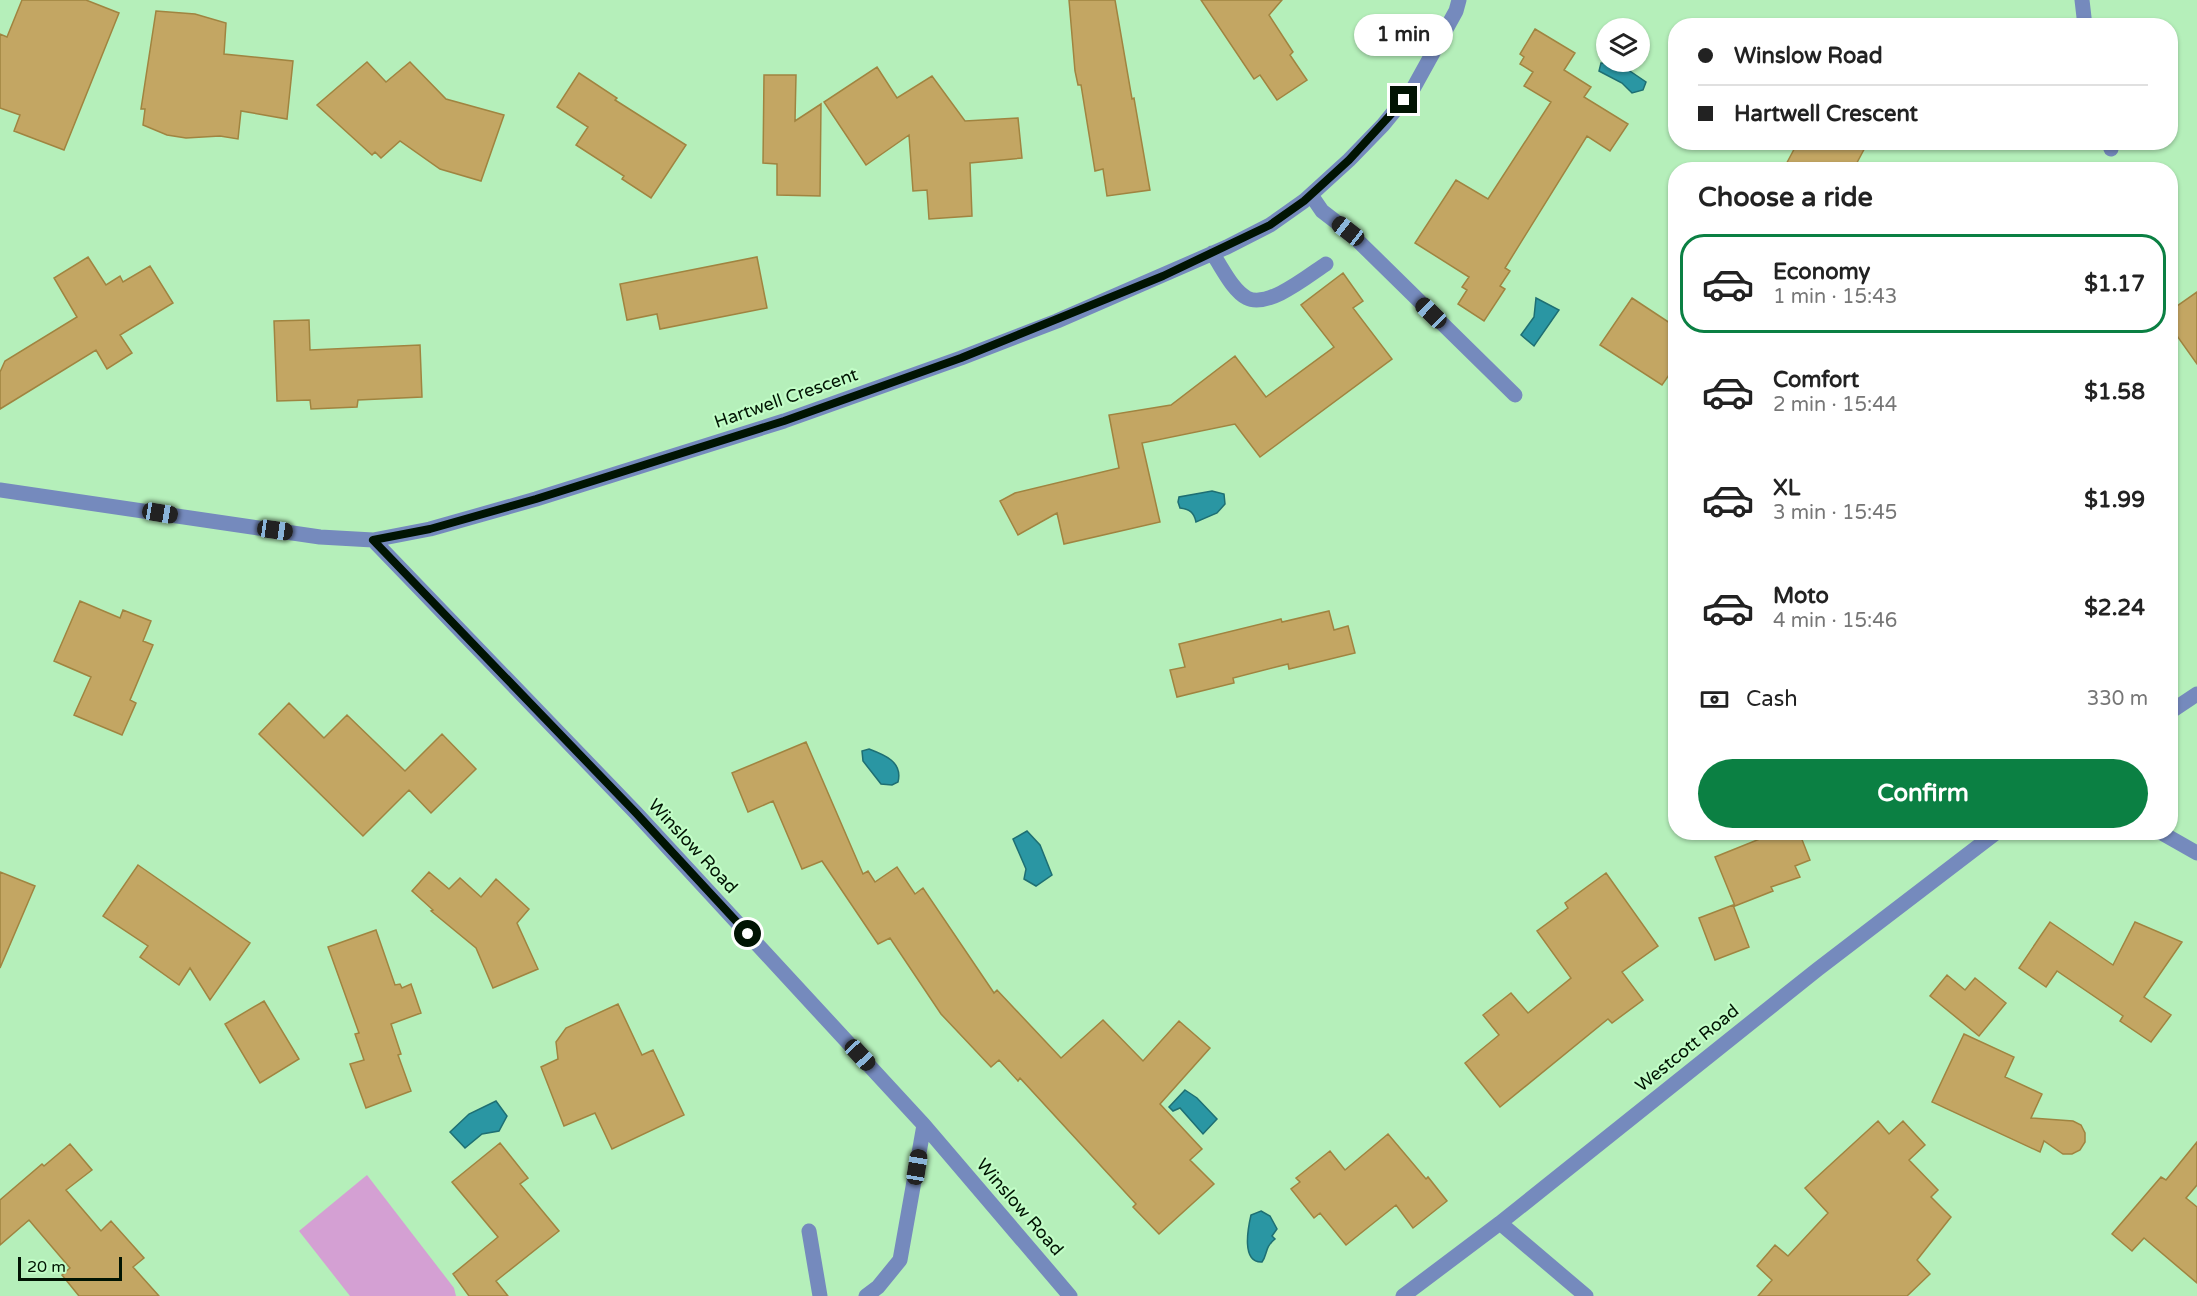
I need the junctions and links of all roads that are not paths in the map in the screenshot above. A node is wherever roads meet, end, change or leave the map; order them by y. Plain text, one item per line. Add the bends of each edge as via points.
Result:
1 (1460, 0) edge
2 (2082, 0) edge
3 (2084, 18) edge
4 (1311, 195) junction
5 (1212, 253) junction
6 (1326, 264) dead end
7 (1515, 395) dead end
8 (0, 490) edge
9 (373, 540) junction
10 (2197, 694) edge
11 (2178, 707) edge
12 (1987, 840) edge
13 (2173, 840) edge
14 (2197, 854) edge
15 (924, 1125) junction
16 (1500, 1223) junction
17 (809, 1231) dead end
18 (820, 1296) edge
19 (866, 1296) edge
20 (1070, 1296) edge
21 (1403, 1296) edge
22 (1586, 1296) edge

1 - 4 street, Hartwell Crescent via 1414,87 1383,125
2 - 3 street
4 - 5 street, Hartwell Crescent via 1270,225
4 - 7 street via 1322,211 1348,231
5 - 6 street via 1237,290 1259,300 1276,296
5 - 9 street, Hartwell Crescent via 1036,329 784,421 536,499 430,529
8 - 9 street, Hartwell Crescent via 321,537
9 - 15 street, Winslow Road via 644,822
10 - 11 street
12 - 16 street, Westcott Road
13 - 14 street
15 - 19 street via 900,1260
15 - 20 street, Winslow Road
16 - 21 street, Westcott Road
16 - 22 street
17 - 18 street

